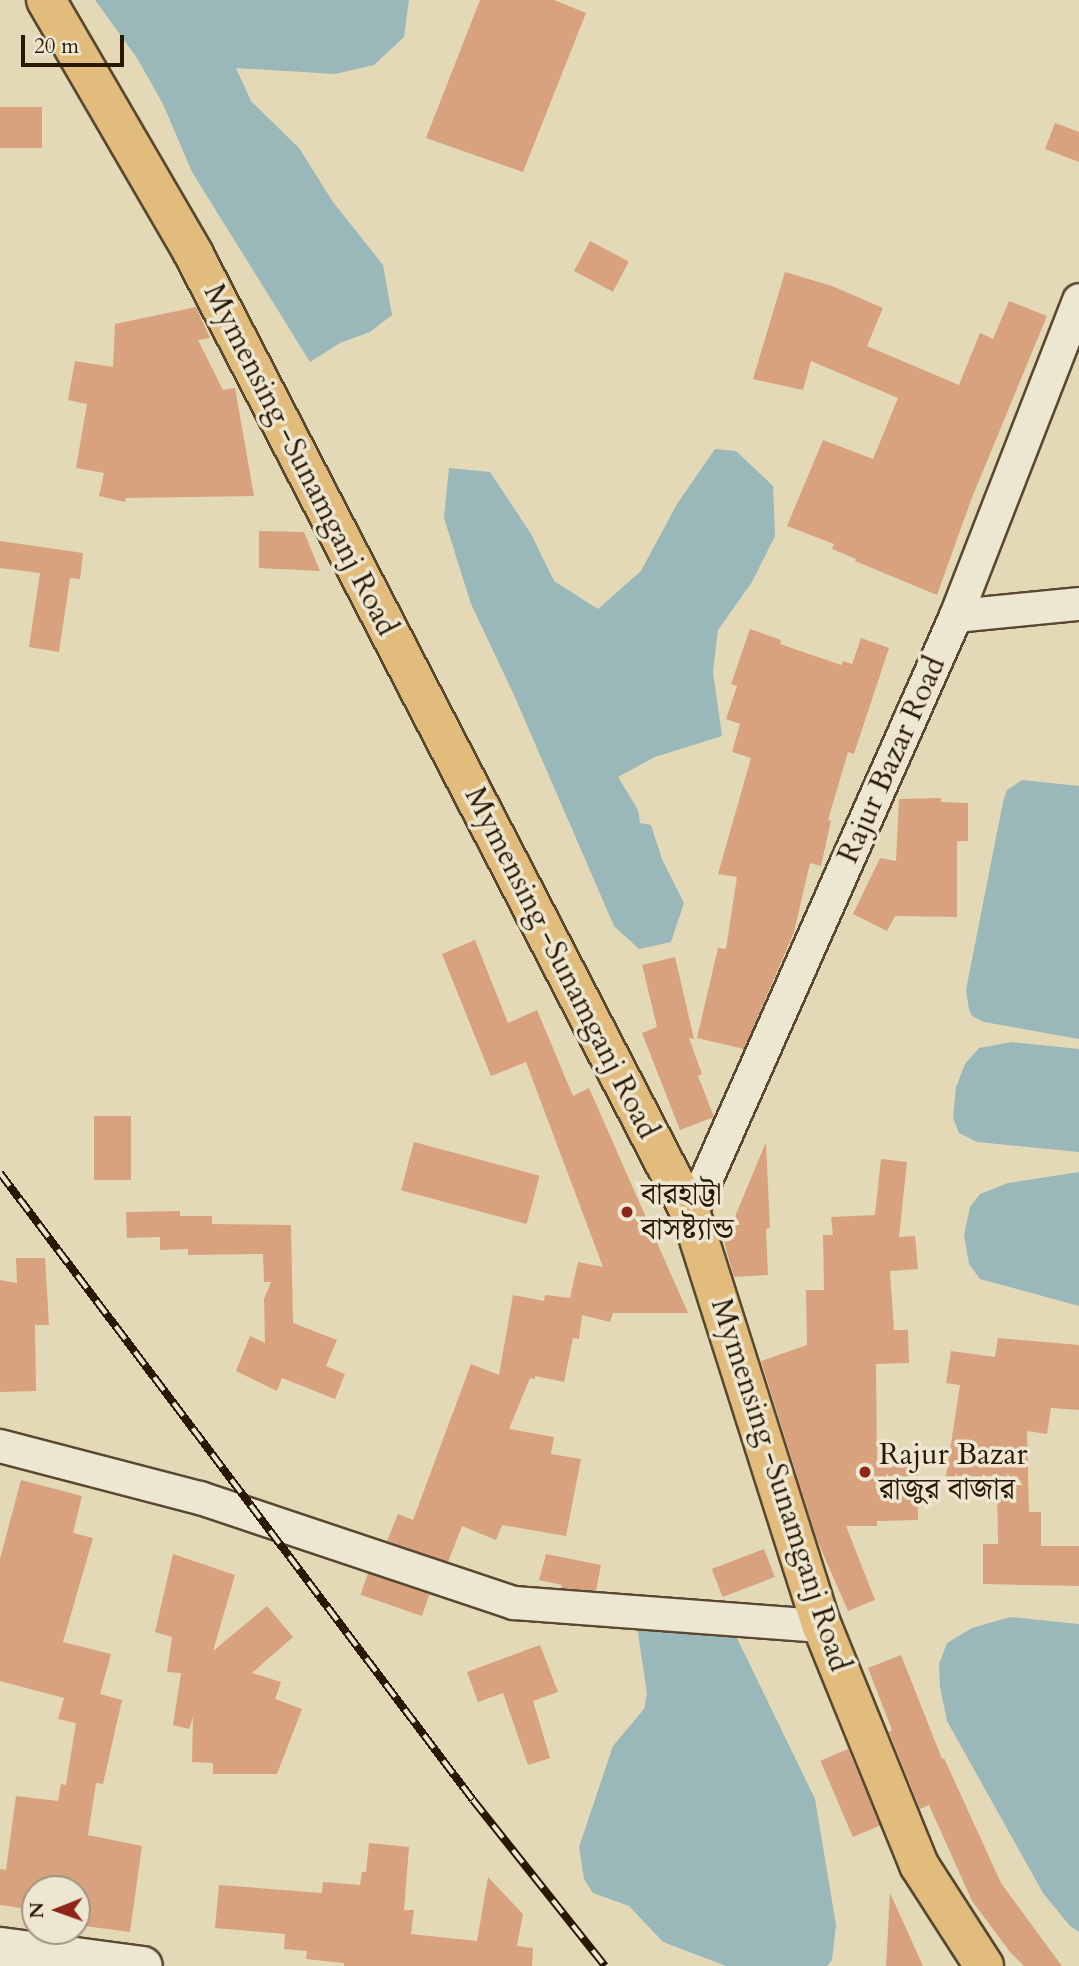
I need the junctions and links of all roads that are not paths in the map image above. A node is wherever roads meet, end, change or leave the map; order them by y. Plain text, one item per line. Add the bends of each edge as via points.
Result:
1 (46, 0) edge
2 (1079, 300) edge
3 (1079, 604) edge
4 (956, 616) junction
5 (691, 1214) junction
6 (0, 1446) edge
7 (822, 1626) junction
8 (0, 1947) edge
9 (143, 1966) edge
10 (984, 1966) edge

1 - 5 main road, Mymensing -Sunamganj Road via 192,253
2 - 4 street, Rajur Bazar Road
3 - 4 street
4 - 5 street, Rajur Bazar Road
5 - 7 main road, Mymensing -Sunamganj Road
6 - 7 street via 200,1498 513,1603
7 - 10 main road, Mymensing -Sunamganj Road via 919,1865
8 - 9 main road

